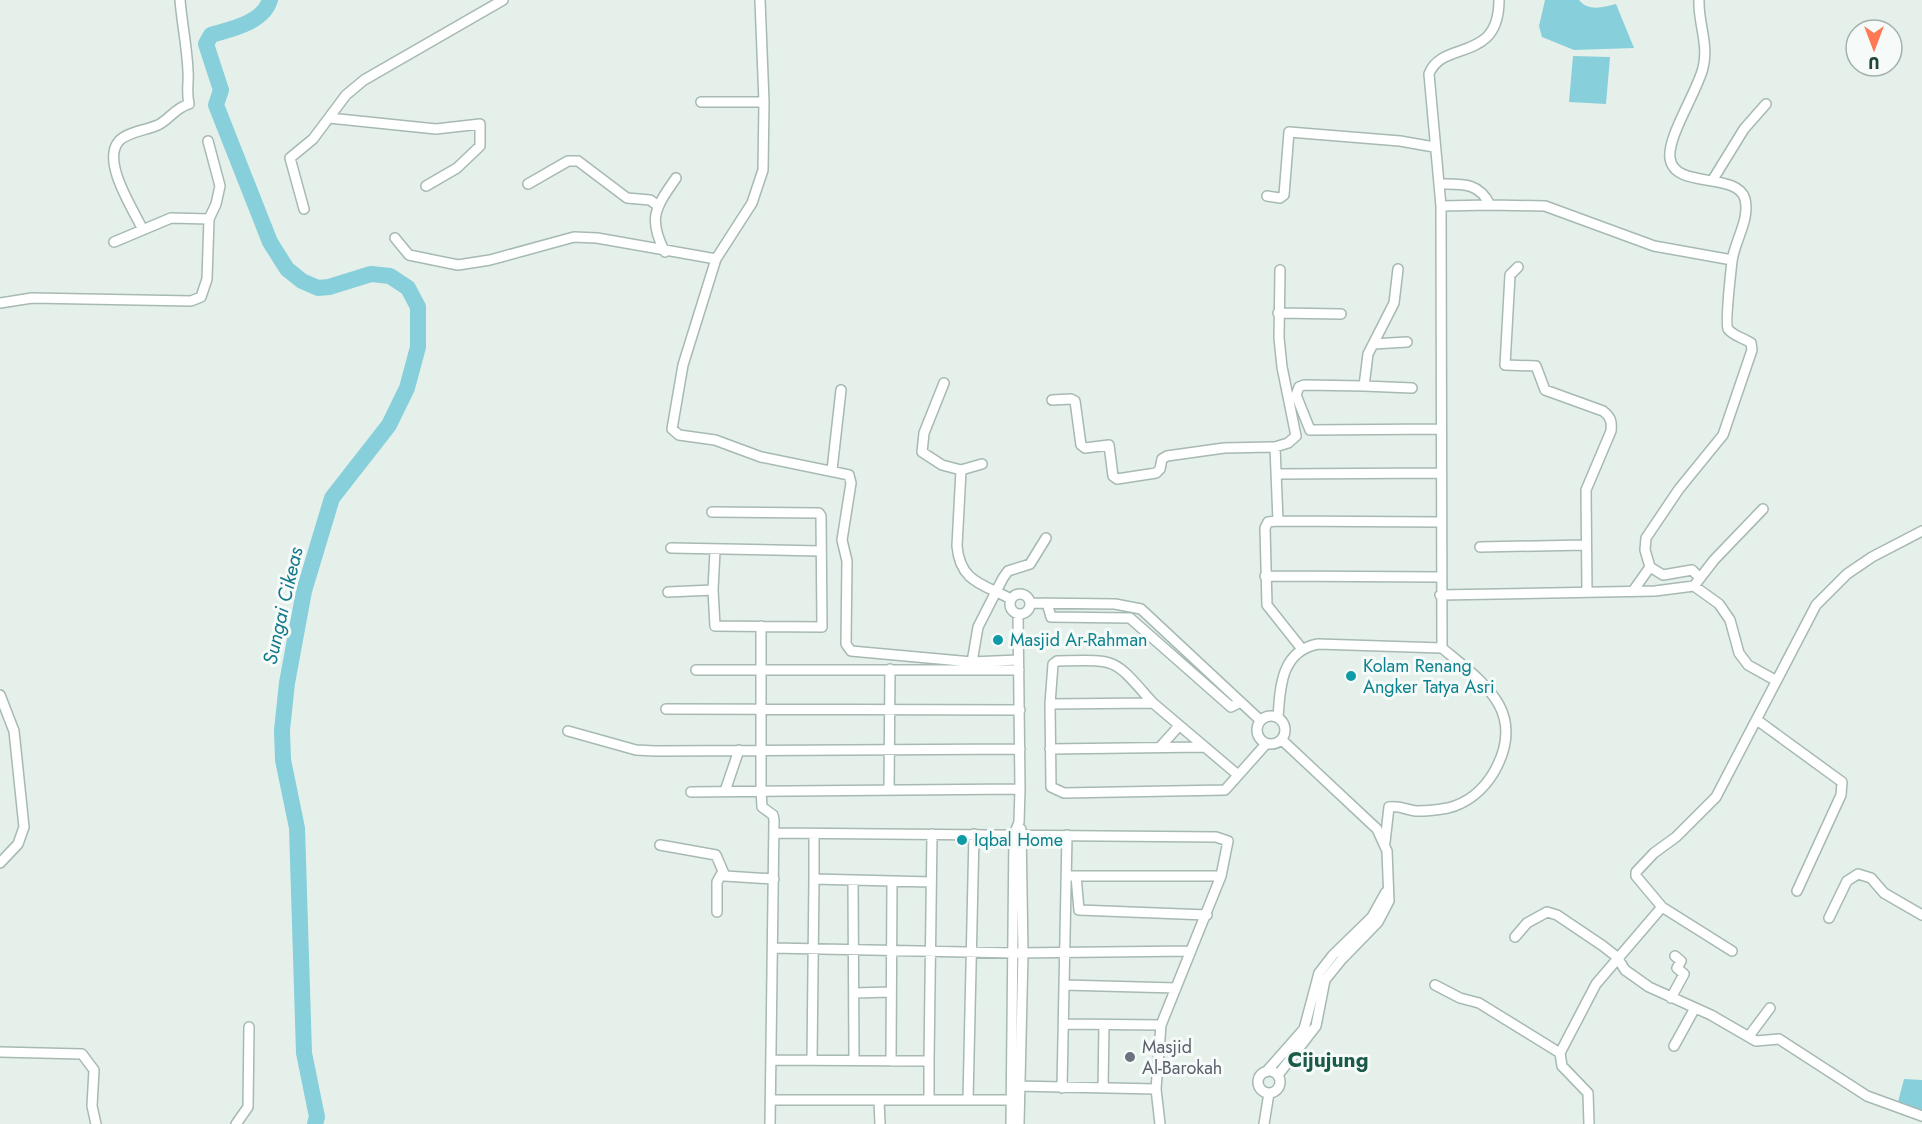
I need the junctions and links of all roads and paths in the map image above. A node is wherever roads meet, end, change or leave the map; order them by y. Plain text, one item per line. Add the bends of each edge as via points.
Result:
1 (180, 0) edge
2 (503, 0) edge
3 (760, 0) edge
4 (1499, 0) edge
5 (1700, 0) edge
6 (701, 102) dead end
7 (764, 102) junction
8 (1766, 104) dead end
9 (329, 118) junction
10 (208, 141) dead end
11 (1434, 147) junction
12 (676, 178) dead end
13 (1712, 181) junction
14 (528, 184) dead end
15 (1439, 184) junction
16 (426, 186) dead end
17 (1267, 196) dead end
18 (657, 205) junction
19 (1490, 205) junction
20 (1441, 206) junction
21 (304, 209) dead end
22 (209, 219) junction
23 (142, 228) junction
24 (395, 238) dead end
25 (114, 242) dead end
26 (665, 252) junction
27 (716, 260) junction
28 (1732, 260) junction
29 (1518, 267) dead end
30 (1398, 269) dead end
31 (1280, 270) dead end
32 (0, 303) edge
33 (1278, 313) junction
34 (1341, 314) dead end
35 (1407, 342) dead end
36 (1373, 344) junction
37 (944, 383) dead end
38 (1364, 386) junction
39 (1412, 388) dead end
40 (841, 390) dead end
41 (1052, 400) dead end
42 (1441, 429) junction
43 (1275, 447) junction
44 (982, 464) dead end
45 (832, 470) junction
46 (961, 470) junction
47 (1440, 473) junction
48 (1278, 474) junction
49 (1763, 509) dead end
50 (712, 512) dead end
51 (1278, 521) junction
52 (1440, 522) junction
53 (1922, 531) edge
54 (1046, 538) dead end
55 (1585, 545) junction
56 (1480, 547) dead end
57 (671, 548) dead end
58 (715, 551) junction
59 (820, 551) junction
60 (1650, 567) junction
61 (1265, 576) junction
62 (1440, 577) junction
63 (1697, 582) junction
64 (713, 590) junction
65 (995, 590) junction
66 (1633, 591) junction
67 (668, 592) dead end
68 (1587, 592) junction
69 (1440, 595) junction
70 (1011, 599) junction
71 (1030, 603) junction
72 (1047, 603) junction
73 (1115, 604) junction
74 (1018, 614) junction
75 (1115, 618) junction
76 (761, 626) junction
77 (1172, 637) junction
78 (1164, 646) junction
79 (1442, 648) junction
80 (1302, 649) junction
81 (972, 662) junction
82 (1018, 665) junction
83 (1205, 668) junction
84 (761, 669) junction
85 (890, 669) junction
86 (696, 670) dead end
87 (1197, 677) junction
88 (1775, 680) junction
89 (0, 694) edge
90 (1241, 702) junction
91 (1153, 703) junction
92 (1050, 704) junction
93 (666, 709) dead end
94 (889, 709) junction
95 (1020, 710) junction
96 (761, 711) junction
97 (1278, 718) junction
98 (1260, 720) junction
99 (1757, 720) junction
100 (1179, 726) junction
101 (567, 730) dead end
102 (1282, 740) junction
103 (1266, 744) junction
104 (1160, 747) junction
105 (1204, 747) junction
106 (890, 748) junction
107 (1020, 749) junction
108 (1050, 749) junction
109 (739, 750) junction
110 (762, 750) junction
111 (1238, 775) junction
112 (761, 789) junction
113 (890, 789) junction
114 (1020, 789) junction
115 (724, 790) junction
116 (692, 792) dead end
117 (774, 833) junction
118 (814, 834) junction
119 (932, 834) junction
120 (974, 834) junction
121 (1019, 835) junction
122 (1067, 835) junction
123 (1385, 844) junction
124 (660, 845) dead end
125 (0, 863) edge
126 (722, 873) junction
127 (1071, 876) junction
128 (1221, 876) junction
129 (774, 879) junction
130 (814, 879) junction
131 (853, 880) junction
132 (892, 881) junction
133 (931, 882) junction
134 (1388, 888) junction
135 (1797, 891) dead end
136 (1662, 907) junction
137 (717, 912) dead end
138 (1207, 915) junction
139 (1922, 915) edge
140 (1829, 918) dead end
141 (1515, 937) dead end
142 (773, 948) junction
143 (812, 949) junction
144 (854, 950) junction
145 (891, 951) junction
146 (930, 951) junction
147 (1065, 951) junction
148 (1191, 951) junction
149 (1732, 951) dead end
150 (970, 952) junction
151 (1018, 953) junction
152 (1675, 956) dead end
153 (1617, 957) junction
154 (1638, 979) junction
155 (1064, 985) junction
156 (1435, 985) dead end
157 (1630, 986) dead end
158 (1176, 988) junction
159 (891, 992) junction
160 (854, 993) junction
161 (1671, 998) junction
162 (1695, 1008) junction
163 (1770, 1008) dead end
164 (1064, 1024) junction
165 (1104, 1025) junction
166 (1161, 1025) junction
167 (249, 1026) dead end
168 (1749, 1036) junction
169 (1674, 1046) dead end
170 (0, 1052) edge
171 (1560, 1053) junction
172 (772, 1060) junction
173 (812, 1060) junction
174 (854, 1060) junction
175 (891, 1061) junction
176 (929, 1061) junction
177 (1266, 1072) junction
178 (1278, 1075) junction
179 (1015, 1086) junction
180 (1062, 1088) junction
181 (1103, 1088) junction
182 (1156, 1089) junction
183 (1269, 1093) junction
184 (771, 1100) junction
185 (879, 1100) junction
186 (929, 1100) junction
187 (968, 1100) junction
188 (1015, 1100) junction
189 (1922, 1116) edge
190 (96, 1124) edge
191 (236, 1124) edge
192 (770, 1124) edge
193 (880, 1124) edge
194 (1011, 1124) edge
195 (1019, 1124) edge
196 (1160, 1124) edge
197 (1264, 1124) edge
198 (1589, 1124) edge

1 - 23 street via 189,104 158,125 123,138 117,145 116,173
2 - 9 street via 364,80 346,95
3 - 7 street
4 - 11 street via 1498,22 1489,36 1431,69
5 - 13 street via 1703,69 1669,156 1677,170
6 - 7 street
7 - 27 street via 760,181 743,219
8 - 13 street via 1744,129
9 - 16 street via 436,129 480,124 480,146 457,168
9 - 21 street via 313,139 290,158
10 - 22 street via 220,186
11 - 15 street
11 - 17 street via 1289,132 1284,195
12 - 18 street
13 - 28 street via 1739,189 1745,201 1744,224
14 - 18 street via 567,161 578,161 627,198 650,200
15 - 19 street via 1473,186 1486,196
15 - 20 street
18 - 26 street via 654,228
19 - 20 street
19 - 28 street via 1545,206 1654,246
20 - 42 street
22 - 23 street via 171,218
22 - 32 street via 207,279 201,297 191,301 32,298
23 - 25 street
24 - 26 street via 410,255 458,265 574,237
26 - 27 street
27 - 45 street via 683,365 674,432 715,440 761,457
28 - 60 street via 1726,323 1733,334 1751,343 1752,350 1724,435 1678,489 1646,538
29 - 55 street via 1510,275 1505,364 1536,366 1545,390 1603,411 1612,423 1588,480
30 - 36 street via 1394,303
31 - 33 street
33 - 34 street
33 - 43 street via 1282,367 1296,436
35 - 36 street
36 - 38 street via 1365,364
37 - 46 street via 924,433 922,452 942,465
38 - 39 street
38 - 42 street via 1299,387 1296,395 1309,429
40 - 45 street
41 - 43 street via 1075,401 1082,447 1109,445 1113,476 1117,479 1156,473 1167,456 1224,448
42 - 47 street
43 - 48 street
44 - 46 street
45 - 81 street via 849,476 851,483 842,540 848,561 847,648
46 - 65 street via 958,558 964,572 974,581
47 - 48 street
47 - 52 street
48 - 51 street
49 - 63 street
50 - 59 street via 819,513
51 - 52 street
51 - 61 street via 1268,522 1265,528
52 - 62 street
53 - 88 street via 1872,557 1830,590 1816,605
54 - 65 street via 1030,564 1008,572
55 - 56 street
55 - 68 street
57 - 58 street
58 - 59 street
58 - 64 street
59 - 76 street via 826,627
60 - 63 street via 1663,575 1692,570
60 - 66 street
61 - 62 street
61 - 80 street via 1268,609
62 - 69 street
63 - 66 street
63 - 88 street via 1730,620 1739,653 1748,665
64 - 67 street
64 - 76 street via 715,626
65 - 70 street
65 - 81 street via 978,627
66 - 68 street
68 - 69 street
69 - 79 street
70 - 71 street via 1022,594
70 - 74 street via 1011,608
71 - 72 street
71 - 74 street via 1029,609
72 - 73 street
72 - 75 street via 1051,617
73 - 75 street
73 - 77 street via 1141,609
74 - 82 street
75 - 78 street via 1134,620
76 - 84 street
77 - 78 street
77 - 83 street
78 - 87 street
79 - 80 street via 1318,644
79 - 123 street via 1493,694 1503,716 1506,746 1491,777 1467,800 1436,810 1389,807
80 - 97 street via 1290,661 1280,682
81 - 82 street
82 - 85 street
82 - 95 street
83 - 87 street
83 - 90 street
84 - 85 street
84 - 86 street
84 - 96 street
85 - 94 street
87 - 90 street via 1232,707
88 - 99 street
89 - 125 street via 15,731 24,826 18,844
90 - 98 street
91 - 92 street
91 - 92 street via 1121,667 1107,660 1053,664
91 - 100 street
92 - 108 street
93 - 96 street
94 - 95 street
94 - 96 street
94 - 106 street
95 - 107 street
96 - 110 street
97 - 98 street
97 - 102 street via 1286,729
98 - 103 street via 1256,730
99 - 135 street via 1842,782 1840,795
99 - 136 street via 1716,797 1636,872
100 - 104 street
100 - 105 street
101 - 109 street via 636,750
102 - 103 street
102 - 123 street via 1377,829
103 - 111 street
104 - 105 street
104 - 108 street
105 - 111 street
106 - 107 street
106 - 110 street
106 - 113 street
107 - 114 street
108 - 111 street via 1051,787 1064,793 1225,789
109 - 110 street
109 - 115 street
110 - 112 street
112 - 113 street
112 - 115 street
112 - 117 street via 762,807 774,817
113 - 114 street
114 - 121 street
115 - 116 street
117 - 118 street
117 - 129 street
118 - 119 street
118 - 130 street
119 - 120 street
119 - 133 street
120 - 121 street
120 - 150 street
121 - 122 street
121 - 151 street
122 - 127 street
122 - 128 street via 1225,838 1229,847
123 - 134 street
124 - 126 street via 716,855
126 - 129 street
126 - 137 street via 717,882
127 - 128 street
127 - 138 street via 1079,910
127 - 147 street
128 - 138 street
129 - 142 street
130 - 131 street
130 - 143 street
131 - 132 street
131 - 144 street
132 - 133 street
132 - 145 street
133 - 146 street
134 - 177 street via 1372,917 1319,973 1308,1022
134 - 178 street via 1389,901 1383,915 1325,980 1316,1026
136 - 149 street
136 - 153 street
138 - 148 street
139 - 140 street via 1884,893 1871,878 1858,874 1847,881
141 - 153 street via 1527,923 1547,912
142 - 143 street
142 - 172 street
143 - 144 street
143 - 173 street
144 - 145 street
144 - 160 street
145 - 146 street
145 - 159 street
146 - 150 street
146 - 176 street
147 - 148 street
147 - 151 street
147 - 155 street
148 - 158 street
150 - 151 street
150 - 187 street
151 - 179 street
152 - 161 street via 1681,961 1677,968 1684,974
153 - 154 street via 1625,970
153 - 171 street via 1596,984
154 - 157 street
154 - 161 street
155 - 158 street
155 - 164 street
156 - 171 street via 1460,999 1479,1003
158 - 166 street
159 - 160 street
159 - 175 street
160 - 174 street
161 - 162 street
162 - 168 street
162 - 169 street
163 - 168 street
164 - 165 street
164 - 180 street
165 - 166 street
165 - 181 street
166 - 182 street
167 - 191 street via 248,1107
168 - 189 street via 1756,1041 1779,1039 1867,1096
170 - 190 street via 82,1054 94,1070 92,1106
171 - 198 street via 1562,1066 1588,1093
172 - 173 street
172 - 184 street
173 - 174 street
174 - 175 street
175 - 176 street
176 - 186 street
177 - 178 street
177 - 183 street via 1259,1084
178 - 183 street via 1278,1089
179 - 180 street
179 - 188 street
180 - 181 street
181 - 182 street
182 - 196 street
183 - 197 street
184 - 185 street
184 - 192 street
185 - 186 street
185 - 193 street
186 - 187 street
187 - 188 street
188 - 194 street
188 - 195 street

